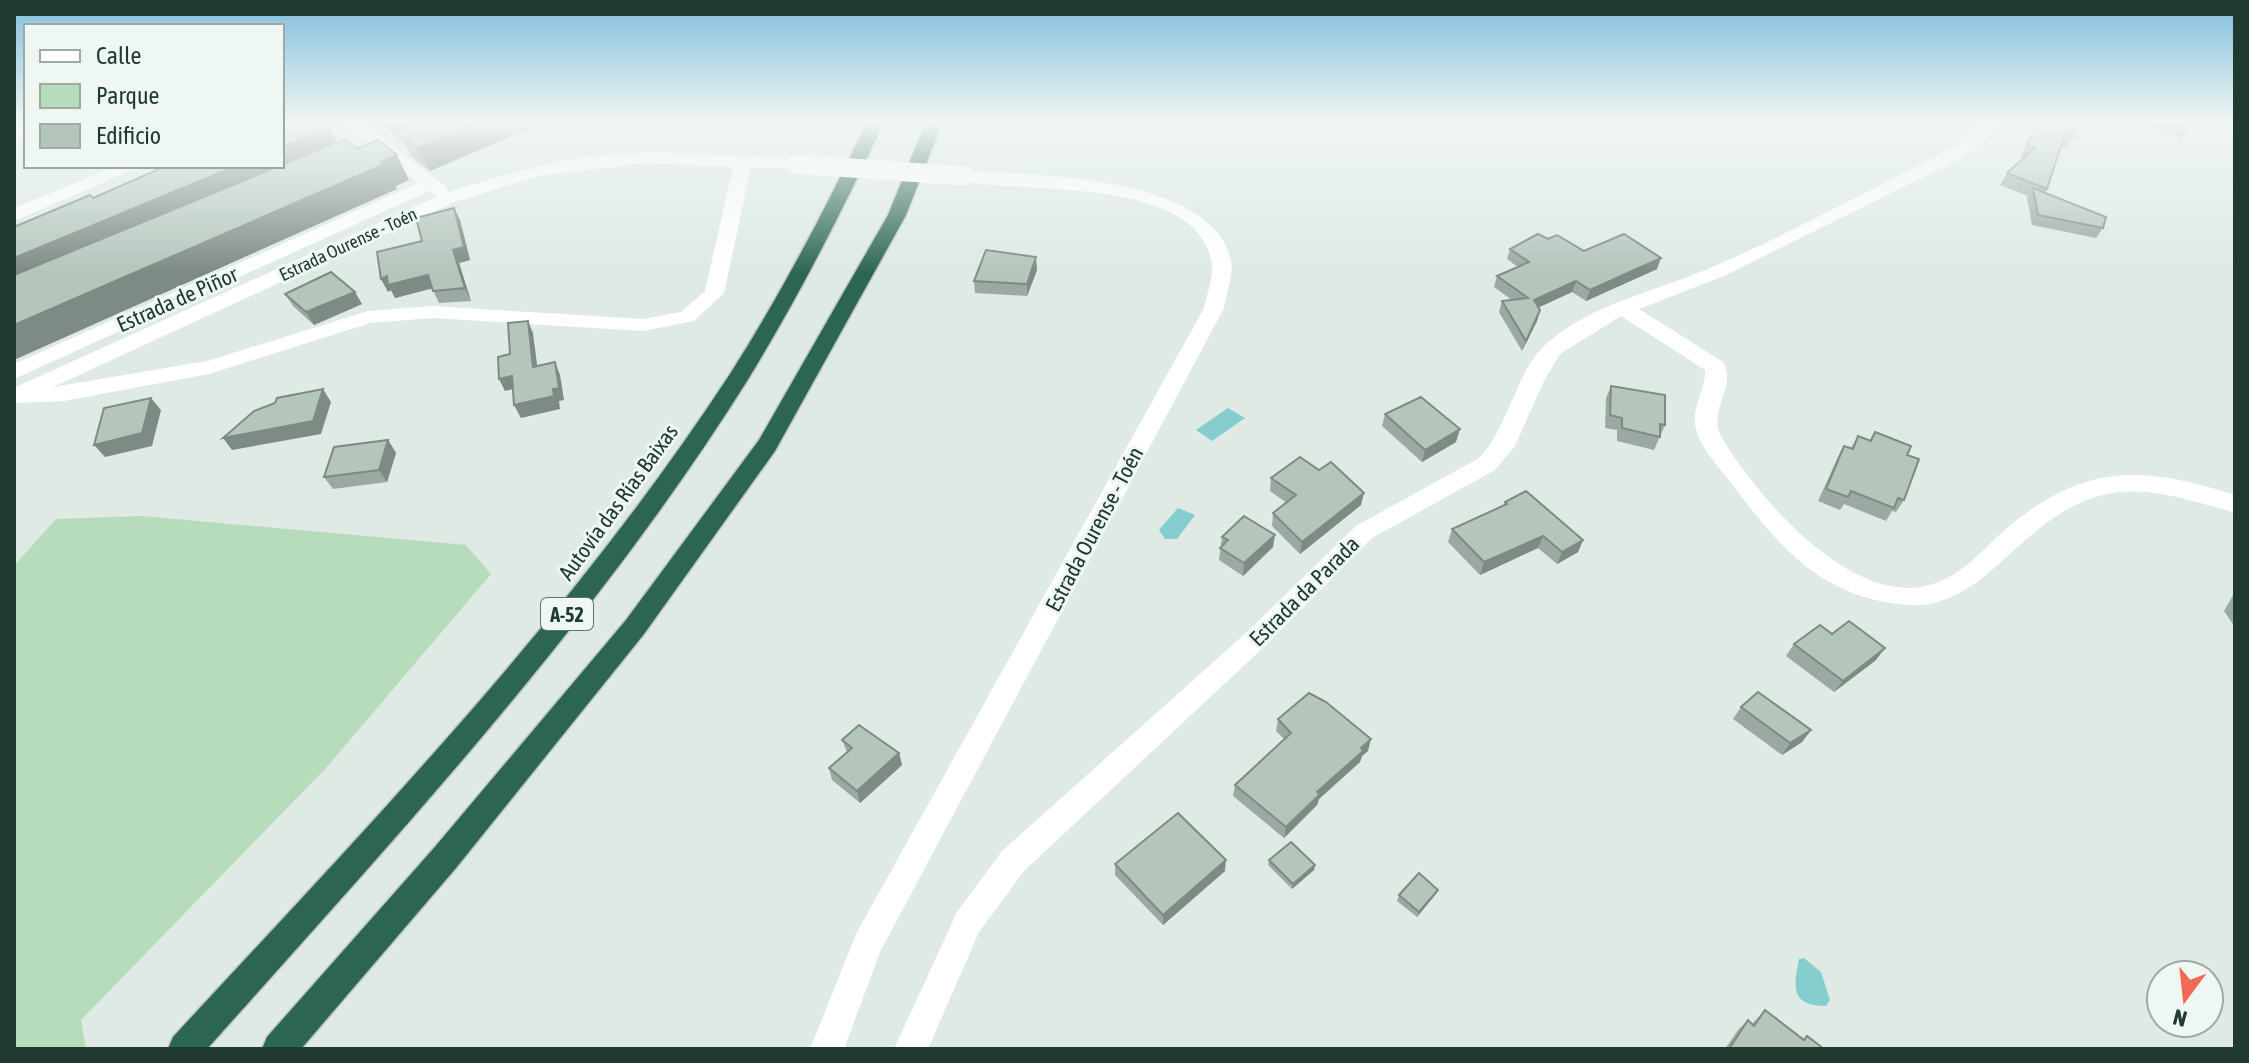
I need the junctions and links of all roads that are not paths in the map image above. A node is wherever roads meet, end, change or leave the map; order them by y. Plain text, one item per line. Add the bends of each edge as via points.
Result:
1 (114, 174) edge
2 (414, 174) edge
3 (527, 174) edge
4 (740, 174) edge
5 (852, 174) edge
6 (914, 174) edge
7 (930, 174) edge
8 (1916, 174) edge
9 (431, 184) junction
10 (449, 198) junction
11 (14, 215) edge
12 (340, 225) junction
13 (358, 240) junction
14 (1623, 308) junction
15 (14, 372) edge
16 (15, 396) edge
17 (2235, 504) edge
18 (185, 1049) edge
19 (279, 1049) edge
20 (827, 1049) edge
21 (911, 1049) edge

1 - 11 street
2 - 9 street
3 - 10 street, Estrada Ourense - Toén
4 - 16 street via 714,293 687,317 643,325 504,314 368,317 209,367 64,394
5 - 18 highway, Autovía das Rías Baixas / A-52 via 767,331 714,415 561,622 454,752
6 - 19 highway, A-52 via 897,215 767,445 635,627
7 - 20 street, Estrada Ourense - Toén, bridge via 1102,187 1154,199 1189,216 1221,258 1214,308 867,945
8 - 14 street, Estrada da Parada via 1717,272
9 - 10 street
9 - 12 street, Estrada de Piñor
10 - 13 street, Estrada Ourense - Toén
12 - 13 street
12 - 15 street, Estrada de Piñor
13 - 16 street, Estrada Ourense - Toén
14 - 17 street via 1716,367 1704,420 1713,443 1808,558 1864,588 1895,596 1951,591 2037,518 2124,482 2181,487
14 - 21 street, Estrada da Parada via 1552,350 1504,446 1487,464 1364,532 1256,639 1013,861 968,922

